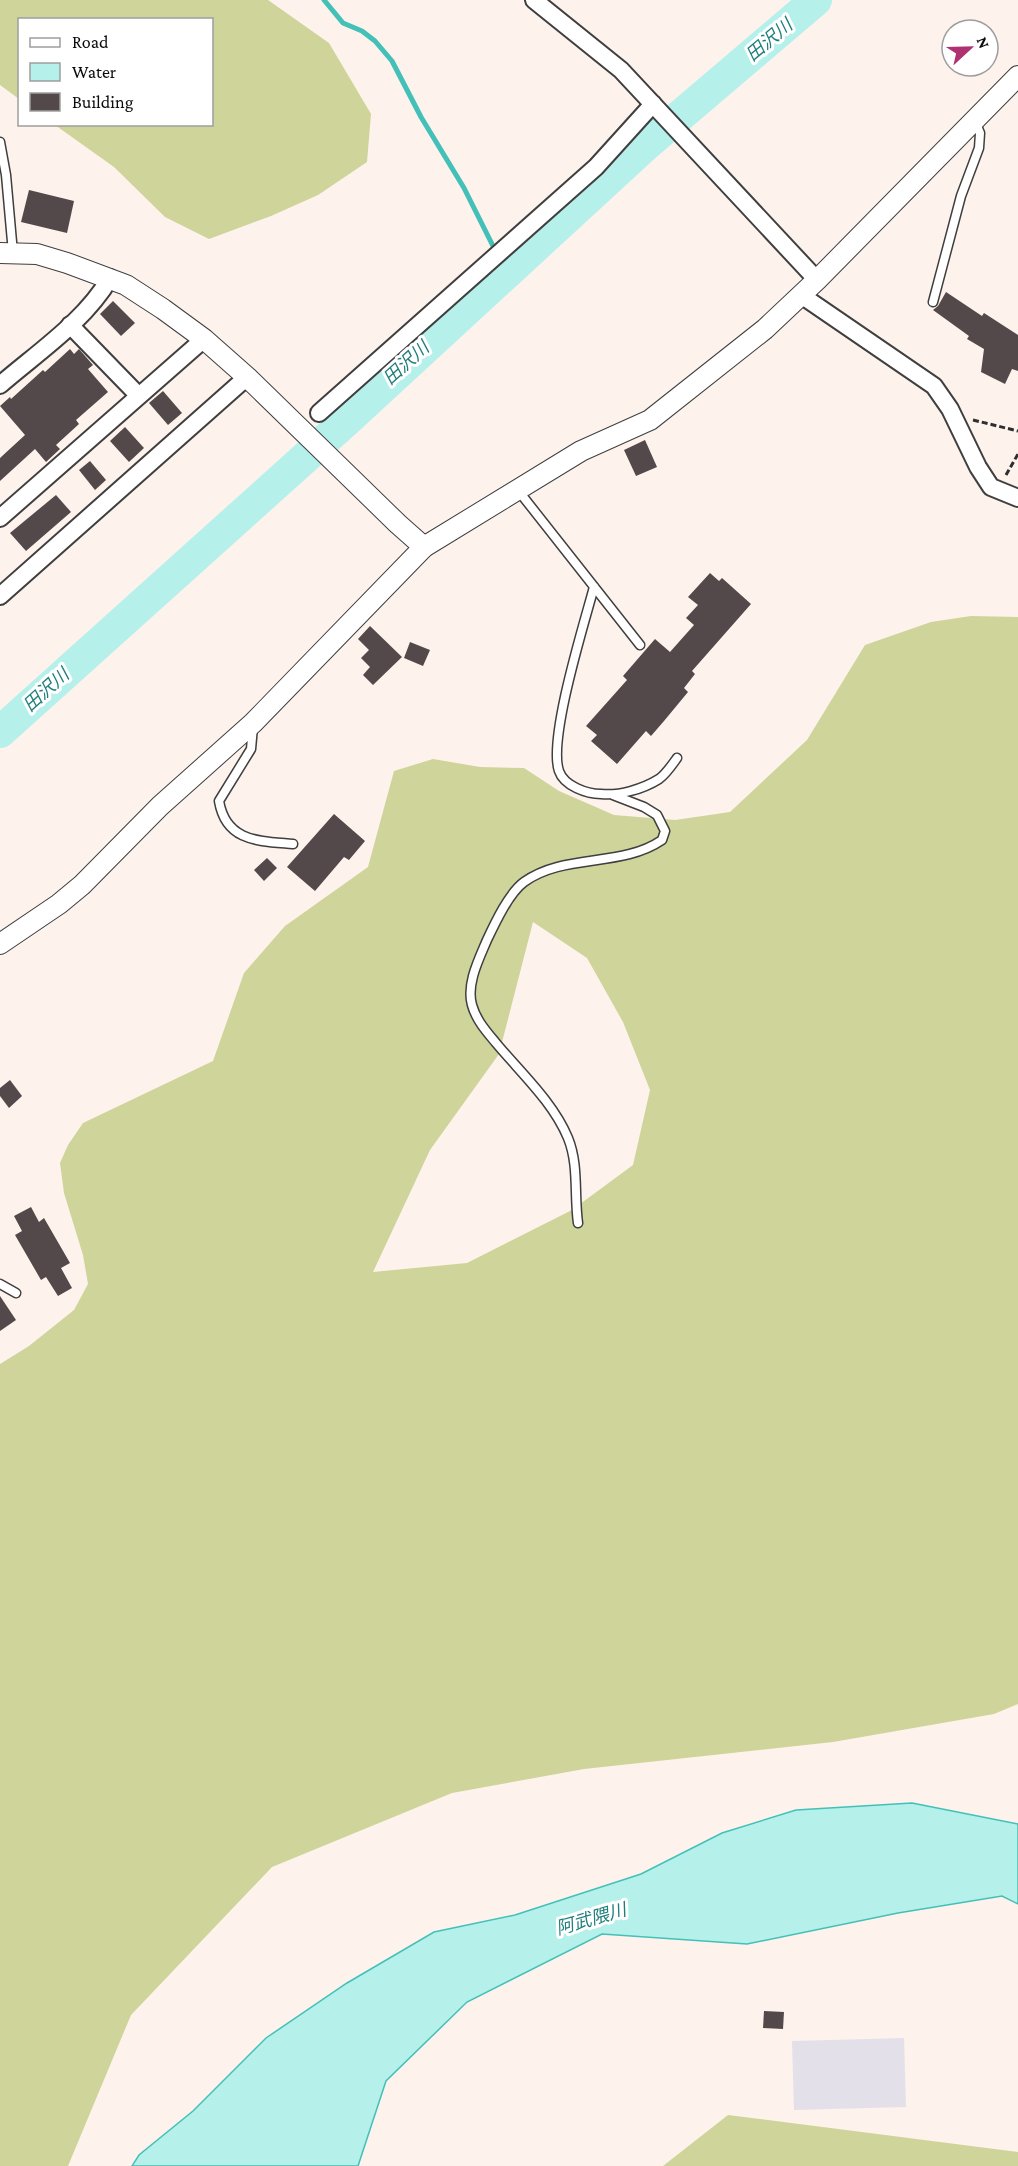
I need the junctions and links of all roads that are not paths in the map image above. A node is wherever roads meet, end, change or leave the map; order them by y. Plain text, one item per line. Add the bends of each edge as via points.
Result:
1 (534, 0) edge
2 (1018, 76) edge
3 (652, 104) junction
4 (975, 120) junction
5 (0, 142) edge
6 (7, 253) edge
7 (110, 278) junction
8 (817, 280) junction
9 (801, 295) junction
10 (933, 302) dead end
11 (70, 325) junction
12 (204, 339) junction
13 (248, 377) junction
14 (0, 385) edge
15 (138, 395) junction
16 (319, 413) dead end
17 (516, 489) junction
18 (1017, 497) edge
19 (0, 518) edge
20 (424, 547) junction
21 (594, 586) junction
22 (0, 596) edge
23 (640, 645) dead end
24 (253, 723) junction
25 (677, 759) dead end
26 (613, 795) junction
27 (293, 844) dead end
28 (0, 944) edge
29 (578, 1223) dead end
30 (0, 1284) edge
31 (16, 1293) dead end

1 - 3 street via 621,70
2 - 4 street
3 - 8 street
3 - 16 street via 596,166
4 - 8 street
4 - 10 lane via 980,133 979,148 961,196
5 - 6 lane via 6,176
6 - 7 street via 37,254
7 - 11 street via 94,302
7 - 12 street
8 - 9 street
9 - 17 street via 765,329 650,420 581,451
9 - 18 street via 934,386 991,487
11 - 14 street
11 - 15 street
12 - 13 street
12 - 15 street
13 - 20 street
13 - 22 street
15 - 19 street
17 - 20 street
17 - 21 lane
20 - 24 street
21 - 23 lane
21 - 26 lane via 566,696 557,750 559,771 565,780 586,791
24 - 27 lane via 251,749 219,801 221,815 228,826 251,840
24 - 28 street via 160,806 82,885
25 - 26 lane via 659,778
26 - 29 lane via 657,814 665,831 662,840 644,850 538,873 521,884 499,916 471,982 471,1004 479,1023 551,1108 569,1138 577,1178
30 - 31 lane

